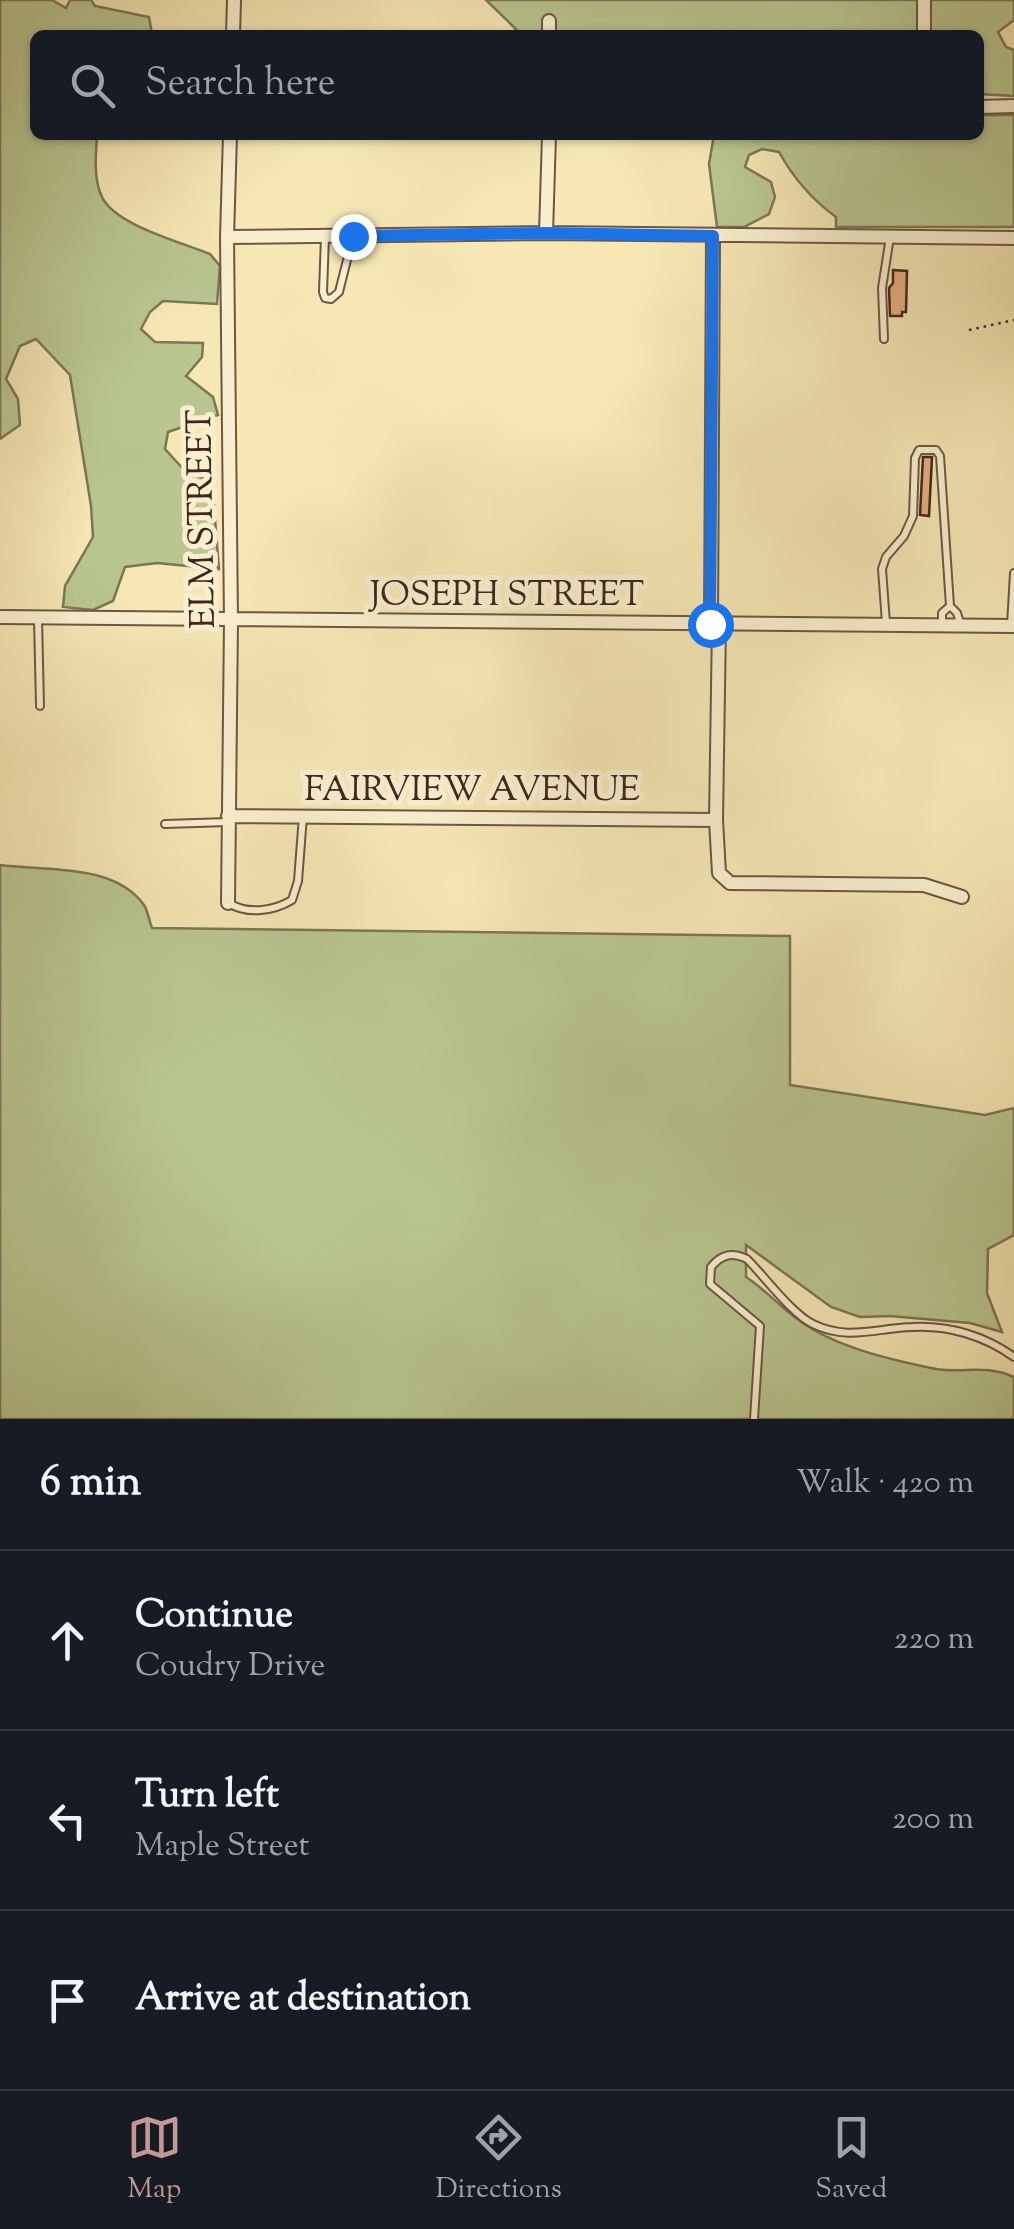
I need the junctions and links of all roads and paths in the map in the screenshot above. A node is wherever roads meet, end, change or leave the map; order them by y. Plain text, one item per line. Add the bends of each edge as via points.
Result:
1 (234, 0) edge
2 (924, 0) edge
3 (233, 30) edge
4 (924, 30) edge
5 (1014, 106) edge
6 (984, 107) edge
7 (230, 140) edge
8 (549, 140) edge
9 (546, 233) junction
10 (325, 236) junction
11 (353, 236) junction
12 (713, 236) junction
13 (890, 236) junction
14 (226, 237) junction
15 (1014, 238) edge
16 (1014, 320) edge
17 (969, 330) dead end
18 (884, 338) dead end
19 (1014, 575) edge
20 (950, 606) junction
21 (0, 617) edge
22 (38, 618) junction
23 (231, 621) junction
24 (715, 624) junction
25 (886, 625) junction
26 (942, 626) junction
27 (961, 626) junction
28 (1013, 626) edge
29 (40, 706) dead end
30 (303, 816) junction
31 (228, 819) junction
32 (716, 820) junction
33 (164, 824) dead end
34 (962, 897) dead end
35 (228, 903) joint
36 (1014, 1357) edge
37 (754, 1419) edge

1 - 3 street
2 - 4 street
5 - 6 street
7 - 14 street, ELM STREET
8 - 9 street
9 - 11 street
9 - 12 street
10 - 11 street
10 - 11 lane via 323,292 331,300
10 - 14 street
12 - 13 street
12 - 24 street
13 - 15 street
13 - 18 lane
14 - 23 street, ELM STREET
16 - 17 path
19 - 28 lane
20 - 25 lane via 940,456 928,447 915,458 913,516 882,569
20 - 26 lane
20 - 27 lane
21 - 22 street, JOSEPH STREET
22 - 23 street, JOSEPH STREET
22 - 29 lane
23 - 24 street, JOSEPH STREET
23 - 31 street, ELM STREET
24 - 25 street, JOSEPH STREET
24 - 32 street
25 - 26 street, JOSEPH STREET
26 - 27 street, JOSEPH STREET
27 - 28 street, JOSEPH STREET
30 - 31 street, FAIRVIEW AVENUE
30 - 32 street, FAIRVIEW AVENUE
30 - 35 lane via 292,900 244,910
31 - 33 lane
31 - 35 street, ELM STREET
32 - 34 street via 719,873 730,883 924,885
36 - 37 lane via 948,1330 846,1334 816,1326 748,1260 723,1256 710,1267 710,1284 760,1326

